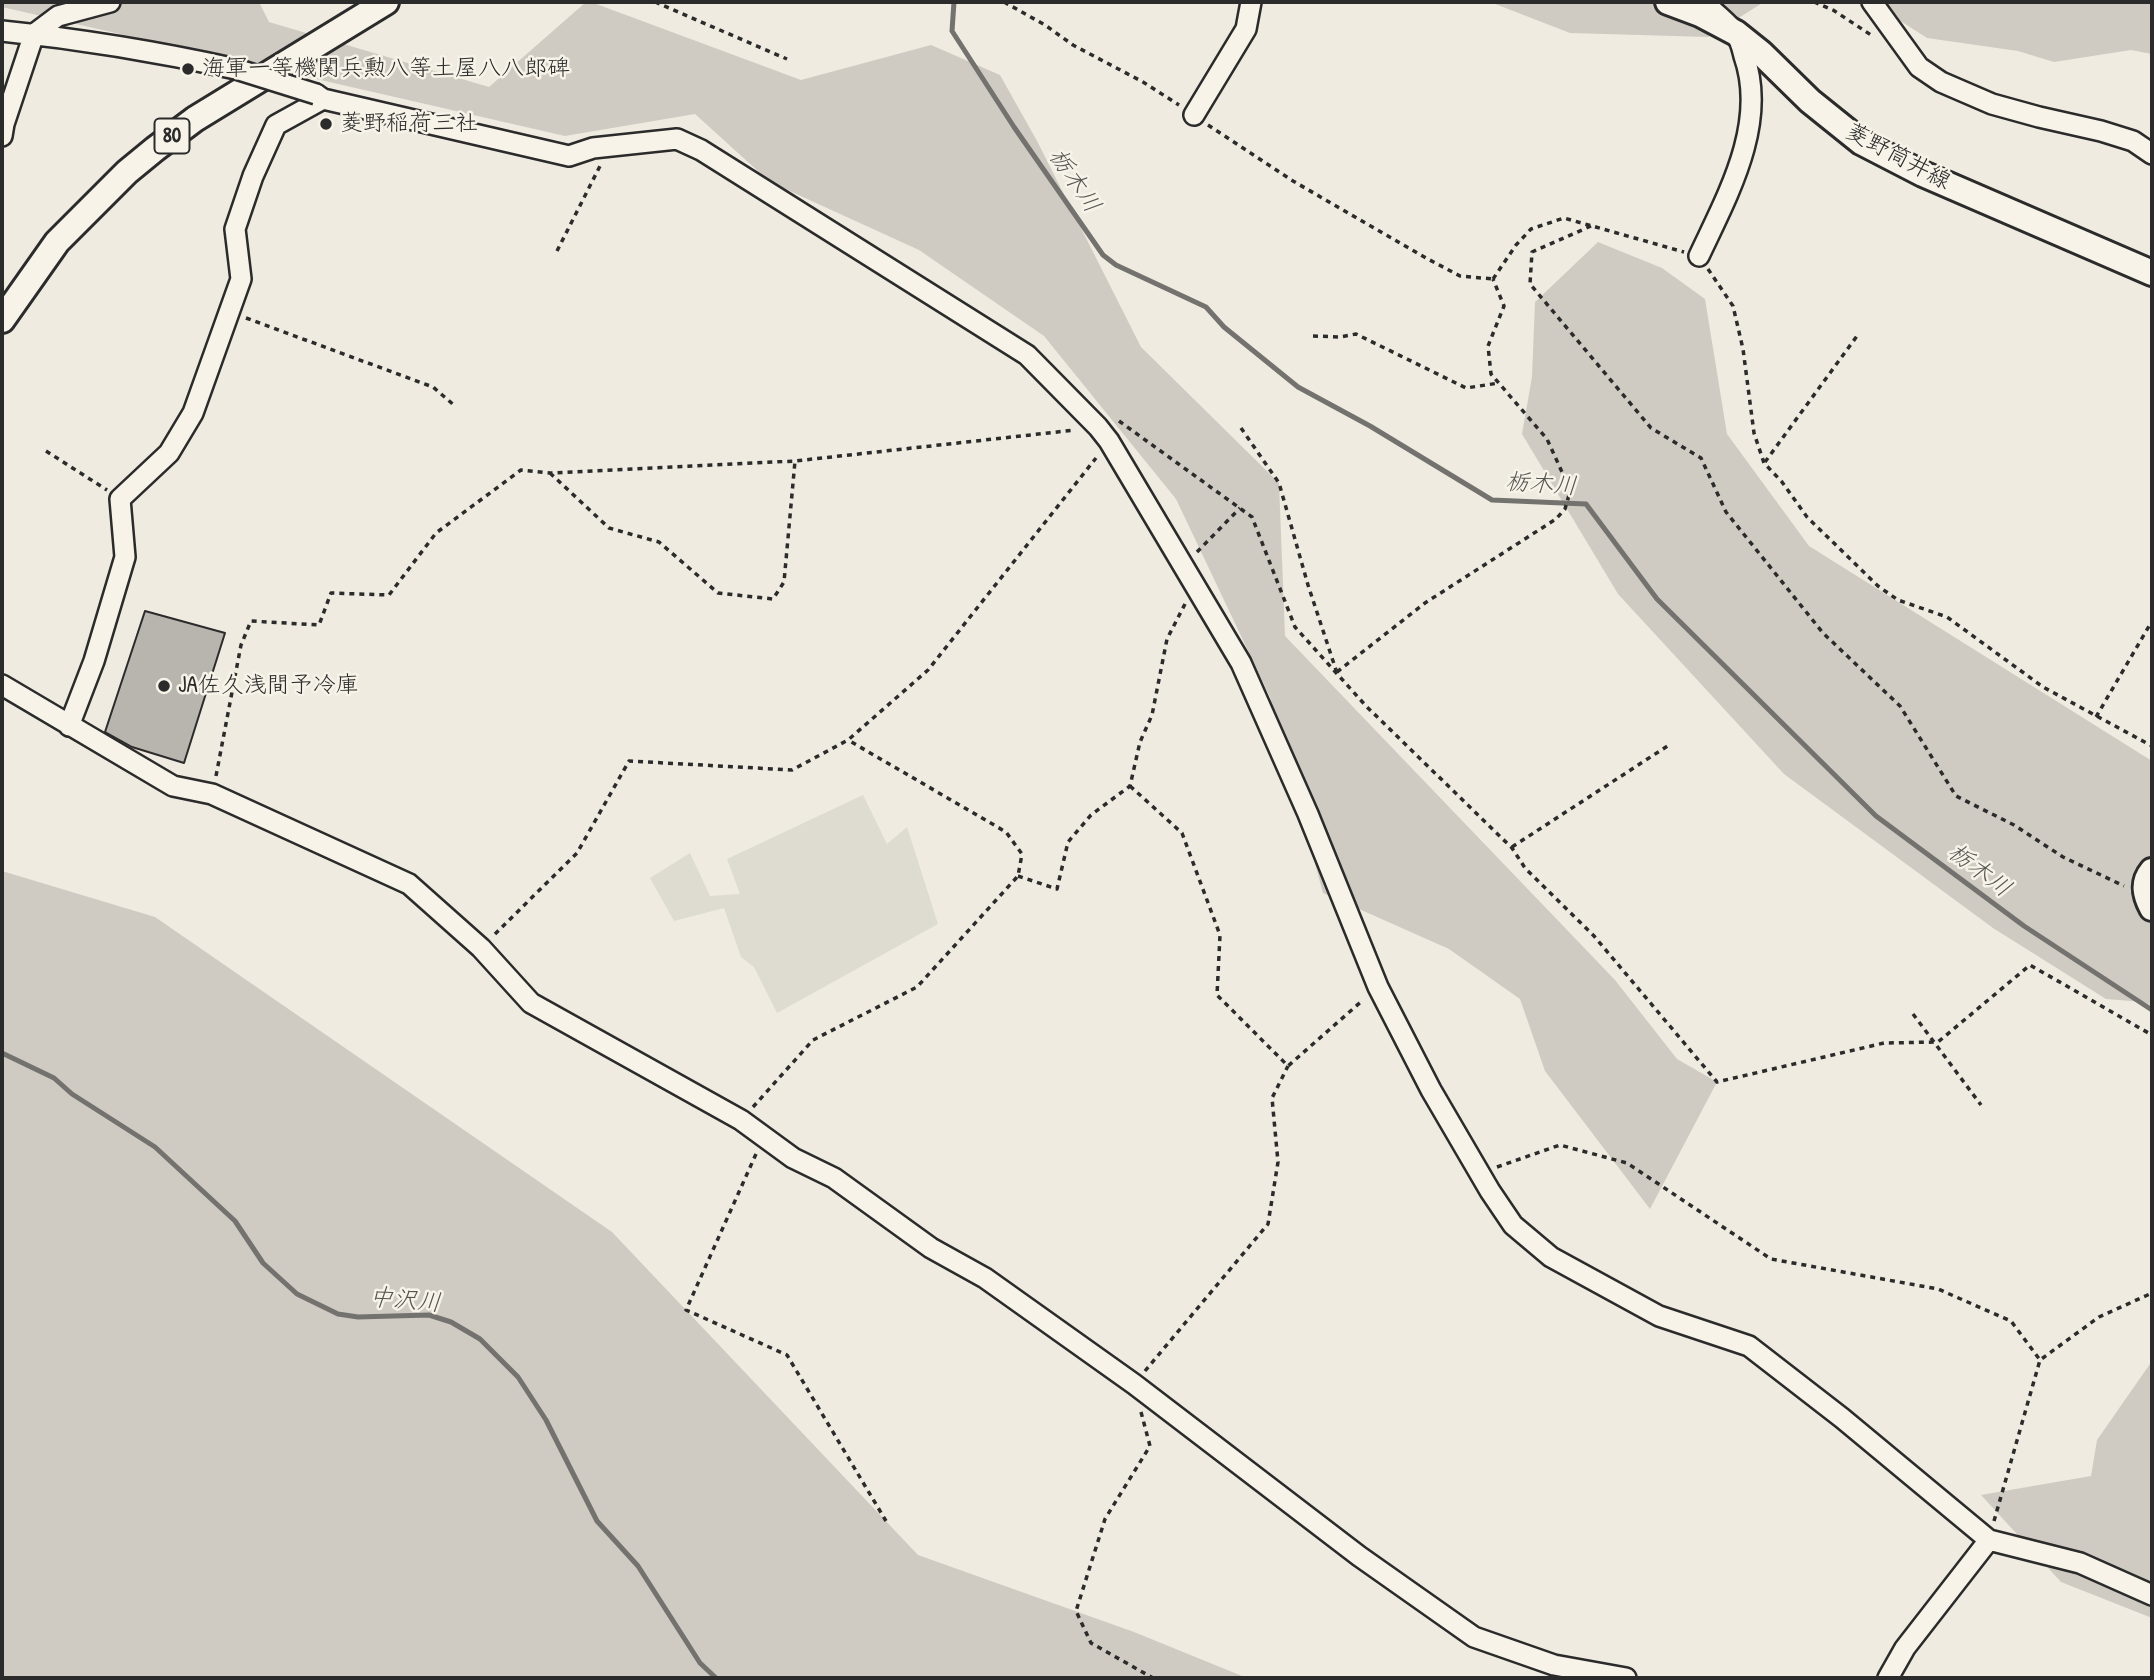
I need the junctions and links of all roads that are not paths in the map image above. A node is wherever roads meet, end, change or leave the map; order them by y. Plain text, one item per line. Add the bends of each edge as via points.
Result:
1 (110, 2) edge
2 (386, 2) edge
3 (1251, 2) edge
4 (1668, 2) edge
5 (1703, 2) edge
6 (1872, 2) edge
7 (61, 9) edge
8 (2, 31) edge
9 (1736, 33) junction
10 (34, 34) junction
11 (2, 40) edge
12 (320, 97) junction
13 (1194, 115) road end
14 (2, 136) edge
15 (2152, 154) edge
16 (1699, 256) road end
17 (2152, 273) edge
18 (2, 320) edge
19 (2, 685) edge
20 (69, 726) junction
21 (2152, 871) edge
22 (2149, 902) edge
23 (1989, 1540) junction
24 (2152, 1595) edge
25 (1626, 1678) edge
26 (1888, 1678) edge

1 - 7 street
2 - 18 main road, 80 via 206,111 155,149 57,242
3 - 13 street via 1246,29
4 - 9 main road, 菱野筒井線
5 - 9 street
6 - 15 street via 1919,67 1941,82 1992,104 2133,141
7 - 10 street
8 - 10 street
9 - 16 street via 1751,89 1744,152
9 - 17 main road, 菱野筒井線 via 1861,142 1923,174
10 - 11 street
10 - 12 street, bridge via 236,69
10 - 14 street
12 - 20 street via 276,125 235,229 241,279 192,413 169,453 120,499 125,557
12 - 23 street via 569,156 593,148 677,139 1027,355 1104,434 1241,663 1378,987 1431,1090 1513,1225 1551,1257 1659,1316 1749,1346
19 - 20 street
20 - 25 street via 173,786 212,794 409,884 481,948 531,1003 741,1120 793,1158 834,1178 931,1248 985,1278 1474,1637 1554,1665
21 - 22 main road via 2144,884
23 - 24 street via 2080,1563
23 - 26 street via 1905,1648

